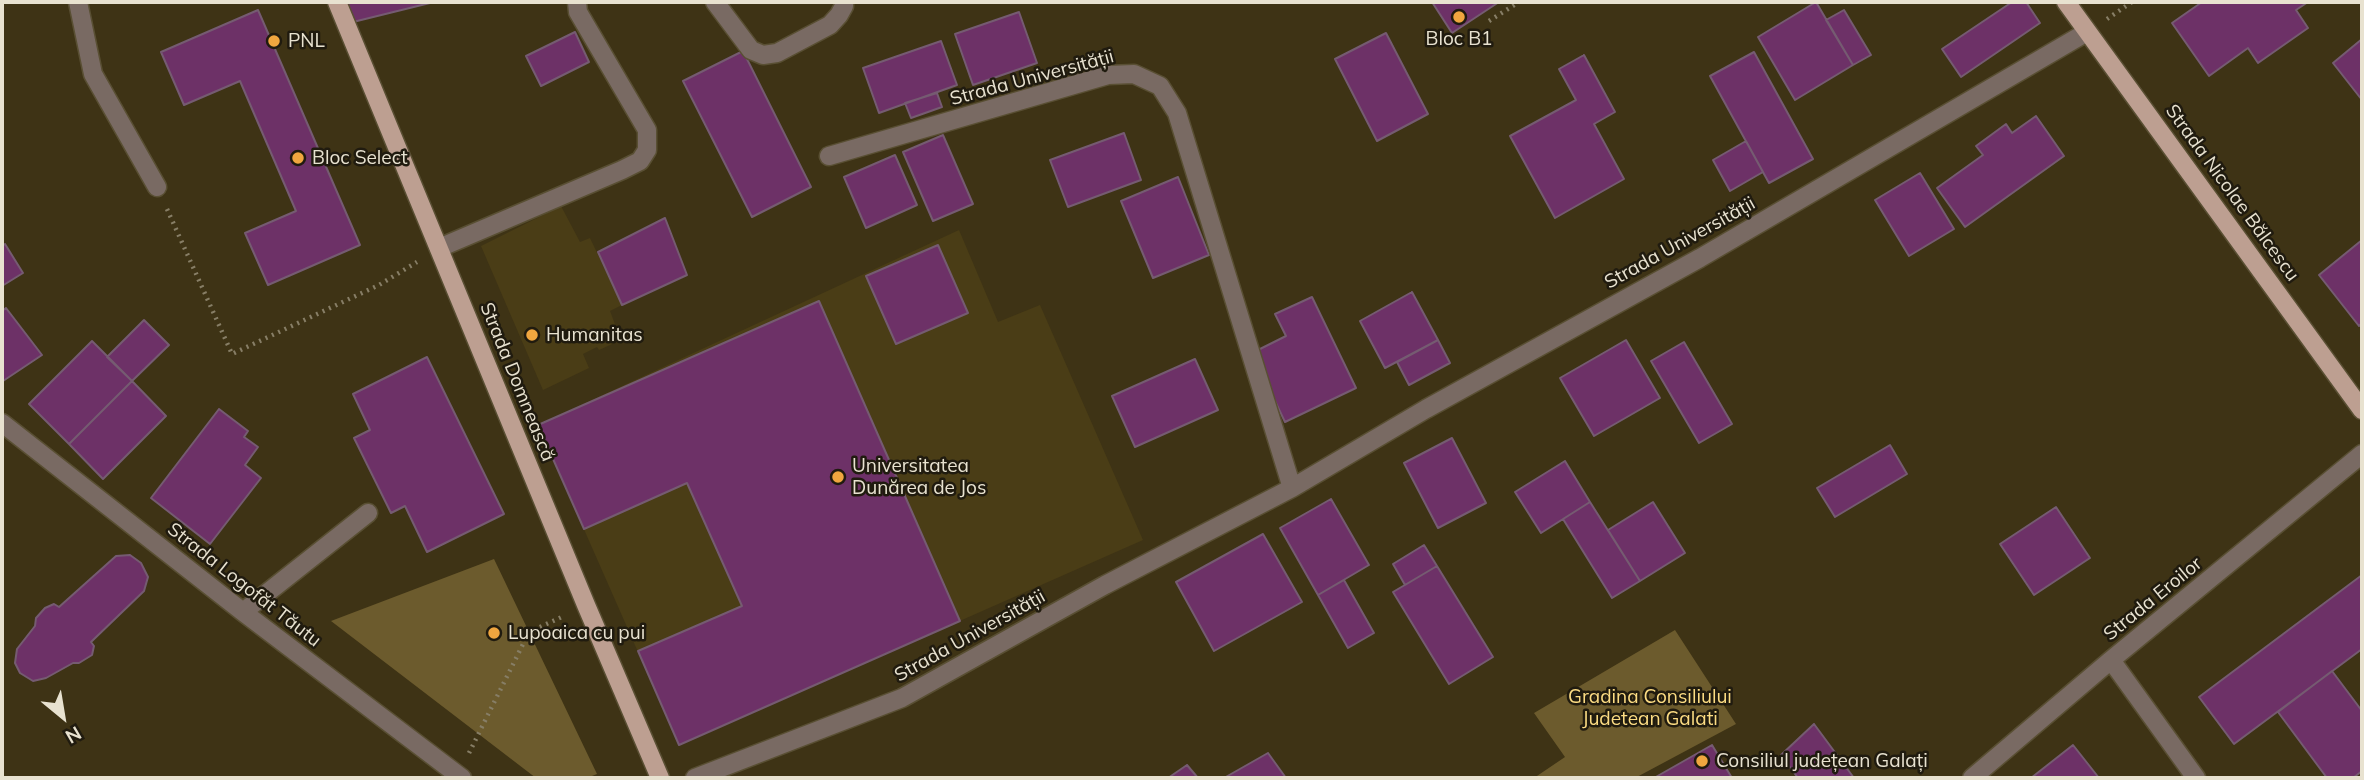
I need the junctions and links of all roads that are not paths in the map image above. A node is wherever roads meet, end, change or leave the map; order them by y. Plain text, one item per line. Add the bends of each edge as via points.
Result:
1 (78, 2) edge
2 (337, 2) edge
3 (577, 2) edge
4 (715, 2) edge
5 (844, 2) edge
6 (2066, 2) edge
7 (2087, 32) junction
8 (829, 156) dead end
9 (157, 187) road end
10 (439, 248) junction
11 (2362, 410) edge
12 (2, 423) edge
13 (2362, 454) edge
14 (1292, 488) junction
15 (368, 513) dead end
16 (243, 612) junction
17 (2110, 660) junction
18 (460, 777) edge
19 (660, 778) edge
20 (695, 778) edge
21 (1972, 778) edge
22 (2196, 778) edge

1 - 9 street via 93,74
2 - 10 main road, Strada Domnească
3 - 10 street via 578,12 647,130 647,150 640,161 622,170
4 - 5 street via 751,50 763,55 777,53 830,25
6 - 7 main road, Strada Nicolae Bălcescu
7 - 11 main road, Strada Nicolae Bălcescu
7 - 14 street, Strada Universității
8 - 14 street, Strada Universității via 1108,75 1133,74 1160,86 1177,113
10 - 19 main road, Strada Domnească
12 - 16 street, Strada Logofăt Tăutu
13 - 17 street, Strada Eroilor
14 - 20 street, Strada Universității via 902,698
15 - 16 street
16 - 18 street, Strada Logofăt Tăutu
17 - 21 street, Strada Eroilor
17 - 22 street

